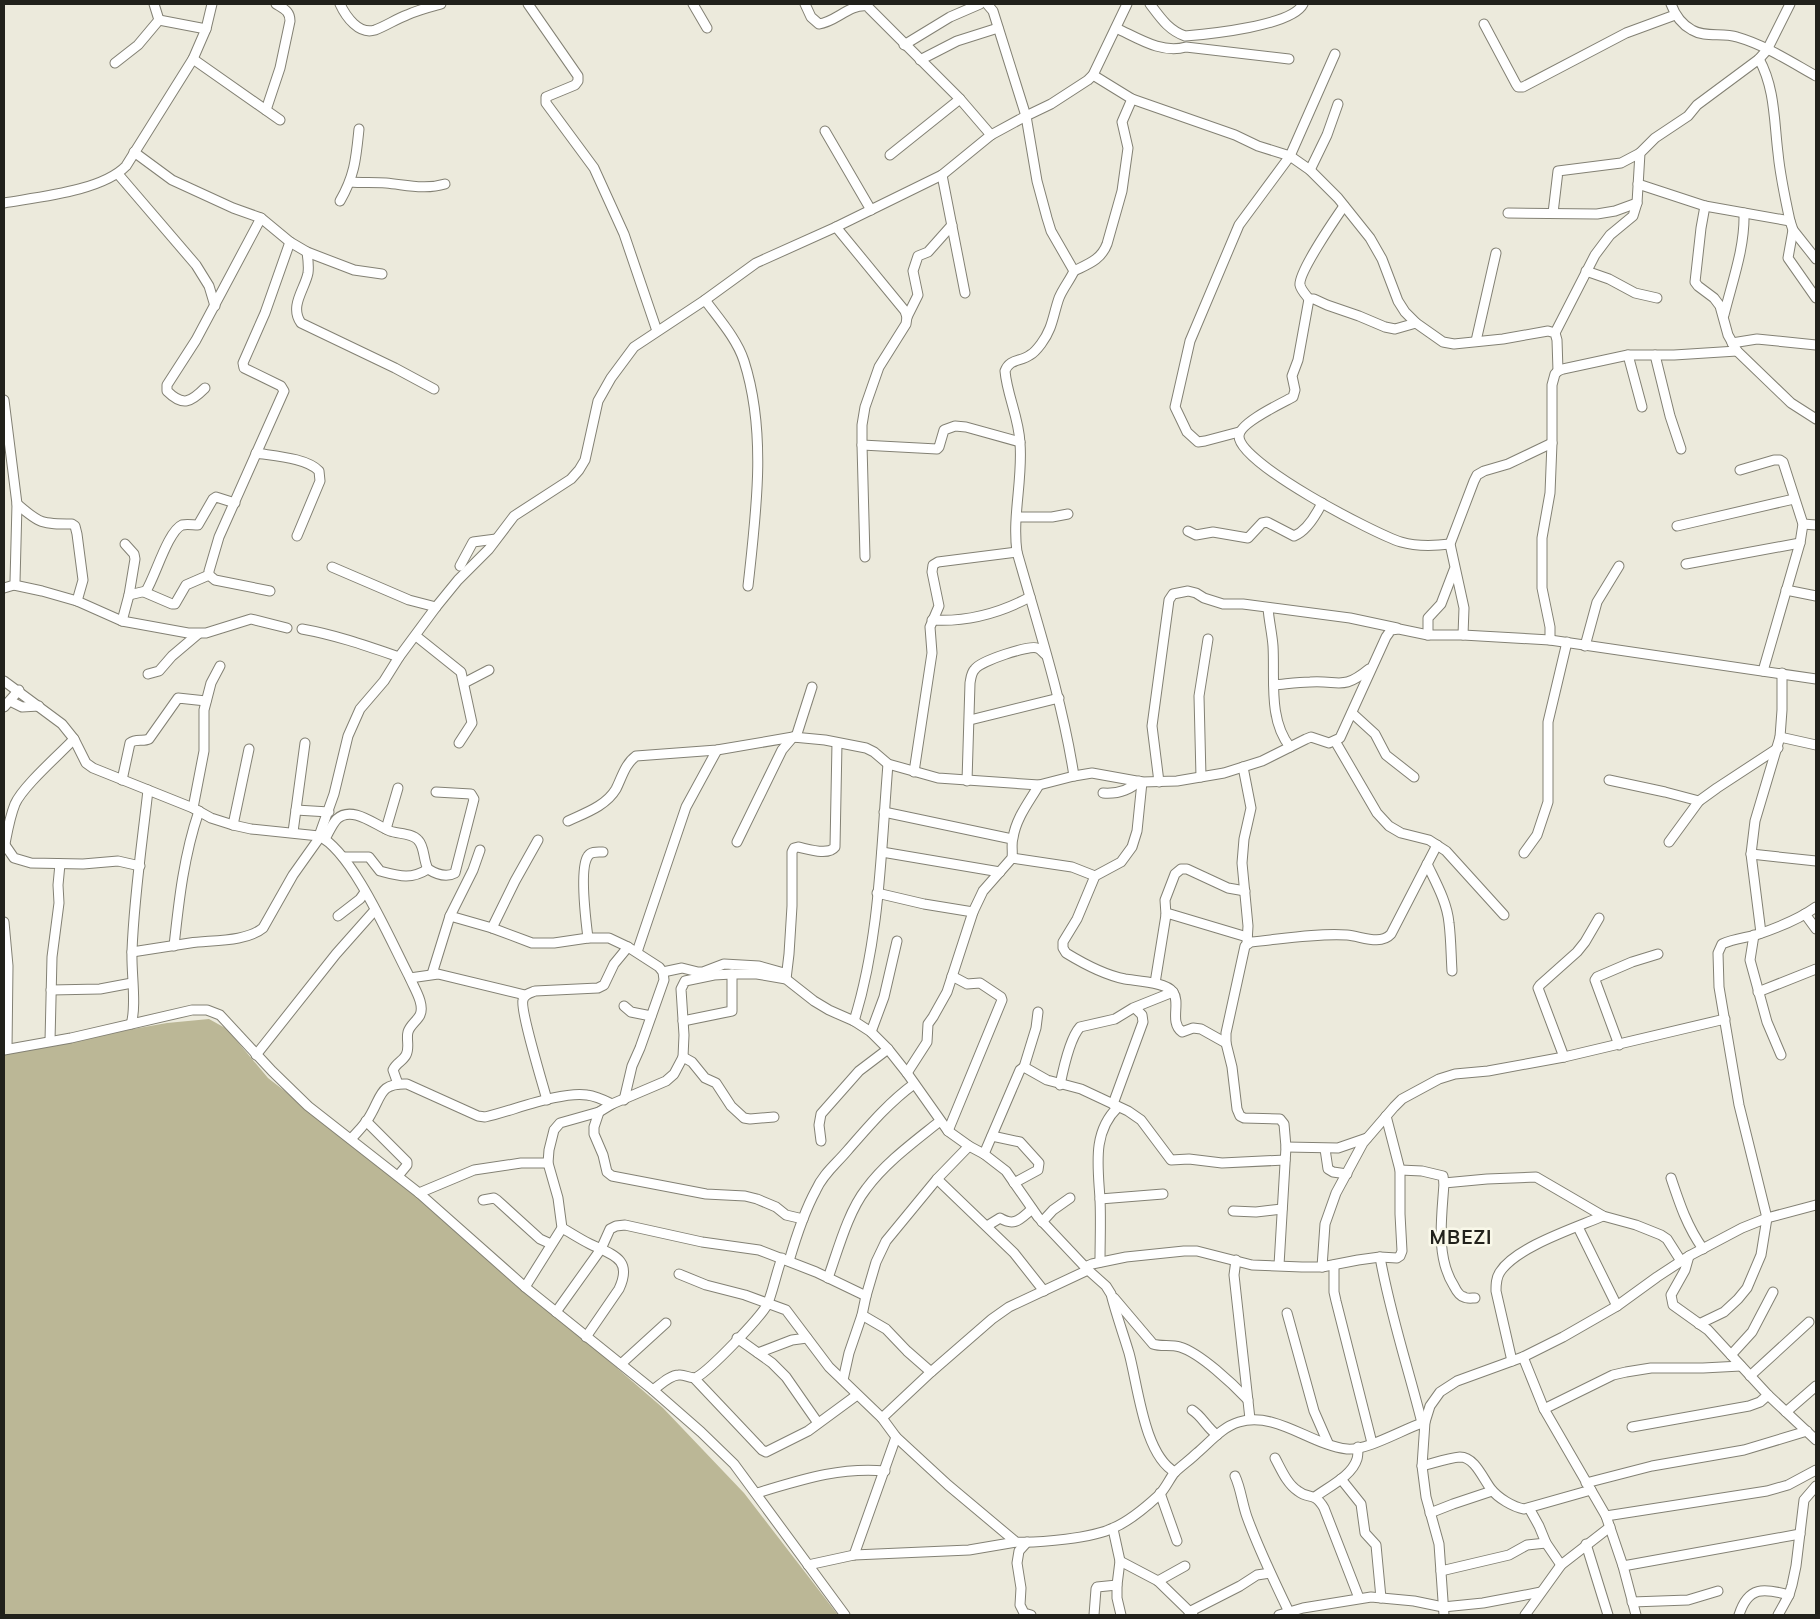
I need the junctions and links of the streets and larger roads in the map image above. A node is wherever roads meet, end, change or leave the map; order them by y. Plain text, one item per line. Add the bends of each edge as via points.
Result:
1 (154, 4) edge
2 (212, 4) edge
3 (276, 4) edge
4 (340, 4) edge
5 (441, 4) edge
6 (528, 4) edge
7 (693, 4) edge
8 (805, 4) edge
9 (980, 4) edge
10 (988, 4) edge
11 (1127, 4) edge
12 (1150, 4) edge
13 (1303, 4) edge
14 (1670, 4) edge
15 (1790, 4) edge
16 (1675, 15) junction
17 (160, 20) junction
18 (1484, 24) dead end
19 (707, 28) dead end
20 (998, 28) junction
21 (1116, 28) junction
22 (206, 29) junction
23 (904, 45) junction
24 (1768, 50) junction
25 (1335, 54) dead end
26 (193, 59) junction
27 (1288, 59) dead end
28 (1759, 59) junction
29 (920, 60) junction
30 (116, 62) dead end
31 (1093, 75) junction
32 (1816, 76) edge
33 (960, 98) junction
34 (1132, 99) junction
35 (1338, 104) dead end
36 (266, 110) junction
37 (1026, 116) junction
38 (280, 120) dead end
39 (359, 129) dead end
40 (825, 131) dead end
41 (991, 135) junction
42 (134, 152) junction
43 (1640, 153) junction
44 (890, 155) dead end
45 (1290, 156) junction
46 (1310, 170) junction
47 (118, 174) junction
48 (942, 176) junction
49 (350, 182) junction
50 (445, 184) dead end
51 (1638, 184) junction
52 (340, 201) dead end
53 (4, 203) edge
54 (1637, 203) junction
55 (1344, 206) junction
56 (1705, 206) junction
57 (871, 210) junction
58 (1508, 212) dead end
59 (1554, 213) junction
60 (1744, 213) junction
61 (261, 218) junction
62 (1790, 221) junction
63 (952, 225) junction
64 (836, 227) junction
65 (1793, 230) junction
66 (290, 242) junction
67 (307, 252) junction
68 (1496, 253) dead end
69 (1816, 259) edge
70 (1074, 271) junction
71 (1586, 271) junction
72 (382, 274) dead end
73 (965, 293) dead end
74 (1657, 298) dead end
75 (1816, 298) edge
76 (1309, 299) junction
77 (705, 300) junction
78 (215, 306) junction
79 (1723, 316) junction
80 (907, 317) junction
81 (1416, 324) junction
82 (657, 331) junction
83 (1555, 333) junction
84 (1476, 341) junction
85 (1816, 344) edge
86 (1734, 347) junction
87 (1628, 355) junction
88 (1655, 355) junction
89 (1558, 371) junction
90 (205, 388) dead end
91 (434, 389) dead end
92 (4, 400) edge
93 (1642, 407) dead end
94 (1816, 419) edge
95 (1240, 432) junction
96 (1020, 442) junction
97 (1552, 443) junction
98 (862, 445) junction
99 (1681, 449) dead end
100 (256, 453) junction
101 (1740, 470) dead end
102 (1794, 499) junction
103 (235, 503) junction
104 (1322, 503) junction
105 (17, 504) junction
106 (1068, 514) dead end
107 (1017, 517) junction
108 (1803, 524) junction
109 (1816, 525) edge
110 (1677, 526) dead end
111 (1188, 531) dead end
112 (297, 536) dead end
113 (496, 539) junction
114 (1800, 543) junction
115 (125, 544) dead end
116 (1450, 544) junction
117 (1017, 552) junction
118 (865, 557) dead end
119 (1686, 564) dead end
120 (460, 566) dead end
121 (1619, 566) dead end
122 (332, 567) dead end
123 (1455, 569) junction
124 (209, 575) junction
125 (14, 585) junction
126 (748, 586) dead end
127 (4, 588) edge
128 (1786, 590) junction
129 (270, 591) dead end
130 (144, 592) junction
131 (129, 595) junction
132 (1816, 596) edge
133 (1030, 597) junction
134 (76, 601) junction
135 (436, 607) junction
136 (1268, 608) junction
137 (932, 620) junction
138 (122, 621) junction
139 (287, 628) dead end
140 (302, 629) dead end
141 (1399, 629) junction
142 (198, 634) junction
143 (1428, 634) junction
144 (1463, 634) junction
145 (416, 636) junction
146 (1208, 639) dead end
147 (1550, 640) junction
148 (1567, 642) junction
149 (1585, 646) junction
150 (399, 657) junction
151 (1048, 658) junction
152 (220, 666) dead end
153 (1371, 668) junction
154 (489, 670) dead end
155 (1763, 671) junction
156 (1782, 673) junction
157 (148, 674) dead end
158 (1816, 675) edge
159 (1816, 679) edge
160 (4, 681) edge
161 (464, 683) junction
162 (1274, 685) junction
163 (812, 688) dead end
164 (19, 690) junction
165 (1059, 698) junction
166 (206, 701) junction
167 (7, 704) edge
168 (39, 706) junction
169 (1352, 713) junction
170 (970, 720) junction
171 (794, 737) junction
172 (1780, 737) junction
173 (74, 739) junction
174 (1335, 742) junction
175 (304, 743) dead end
176 (459, 743) dead end
177 (837, 743) junction
178 (1816, 744) edge
179 (1290, 747) junction
180 (1778, 748) junction
181 (249, 749) dead end
182 (717, 750) junction
183 (888, 764) junction
184 (1243, 767) junction
185 (914, 772) junction
186 (1074, 776) junction
187 (1201, 777) junction
188 (1414, 777) dead end
189 (122, 780) junction
190 (1609, 780) dead end
191 (967, 781) junction
192 (1141, 782) junction
193 (1159, 782) junction
194 (1039, 785) junction
195 (398, 788) dead end
196 (148, 790) junction
197 (436, 792) dead end
198 (1103, 793) dead end
199 (1699, 801) junction
200 (196, 809) junction
201 (296, 810) junction
202 (328, 812) junction
203 (884, 812) junction
204 (568, 821) dead end
205 (233, 825) junction
206 (386, 829) junction
207 (293, 832) junction
208 (321, 837) junction
209 (1012, 839) junction
210 (538, 840) dead end
211 (737, 842) dead end
212 (1669, 842) dead end
213 (1437, 845) junction
214 (4, 847) edge
215 (480, 850) dead end
216 (603, 852) dead end
217 (882, 852) junction
218 (1524, 853) dead end
219 (1752, 854) junction
220 (343, 857) junction
221 (1012, 858) junction
222 (1816, 862) edge
223 (60, 864) junction
224 (1427, 864) junction
225 (140, 866) junction
226 (428, 869) junction
227 (1000, 872) junction
228 (1095, 876) junction
229 (1245, 891) junction
230 (365, 892) junction
231 (877, 893) junction
232 (1816, 907) edge
233 (376, 910) junction
234 (973, 912) junction
235 (1806, 914) junction
236 (1166, 915) junction
237 (1504, 915) dead end
238 (338, 916) dead end
239 (450, 916) junction
240 (1599, 918) dead end
241 (4, 922) edge
242 (492, 928) junction
243 (1816, 929) edge
244 (1758, 934) junction
245 (588, 938) junction
246 (1247, 940) junction
247 (897, 941) dead end
248 (174, 946) junction
249 (628, 947) junction
250 (132, 952) junction
251 (636, 952) junction
252 (1658, 954) dead end
253 (6, 966) edge
254 (1816, 969) edge
255 (1452, 971) dead end
256 (663, 972) junction
257 (432, 974) junction
258 (732, 974) junction
259 (952, 976) junction
260 (786, 977) junction
261 (410, 978) junction
262 (132, 983) junction
263 (1155, 983) junction
264 (51, 990) junction
265 (1173, 992) junction
266 (1758, 992) junction
267 (525, 995) junction
268 (624, 1006) dead end
269 (1135, 1008) junction
270 (1038, 1012) dead end
271 (651, 1016) junction
272 (1724, 1019) junction
273 (683, 1021) junction
274 (854, 1021) junction
275 (131, 1024) junction
276 (871, 1032) junction
277 (50, 1041) junction
278 (1226, 1043) junction
279 (1619, 1045) junction
280 (5, 1049) edge
281 (888, 1049) junction
282 (256, 1055) junction
283 (1781, 1055) dead end
284 (683, 1057) junction
285 (1564, 1057) junction
286 (1024, 1067) junction
287 (907, 1073) junction
288 (398, 1084) junction
289 (914, 1084) junction
290 (1060, 1085) junction
291 (547, 1100) junction
292 (624, 1100) junction
293 (612, 1104) junction
294 (1115, 1105) junction
295 (599, 1112) junction
296 (1386, 1116) junction
297 (774, 1117) dead end
298 (366, 1121) junction
299 (940, 1121) junction
300 (948, 1131) junction
301 (992, 1136) junction
302 (1367, 1138) junction
303 (350, 1139) junction
304 (821, 1141) dead end
305 (969, 1146) junction
306 (1286, 1147) junction
307 (1325, 1149) junction
308 (984, 1154) junction
309 (1285, 1160) junction
310 (548, 1163) junction
311 (1400, 1170) junction
312 (1347, 1174) junction
313 (398, 1176) junction
314 (1671, 1178) dead end
315 (937, 1179) junction
316 (1014, 1183) junction
317 (1444, 1183) junction
318 (419, 1192) junction
319 (1163, 1194) dead end
320 (1070, 1198) dead end
321 (1100, 1199) junction
322 (483, 1200) dead end
323 (1816, 1205) edge
324 (1032, 1209) junction
325 (1282, 1209) junction
326 (1232, 1211) dead end
327 (1603, 1216) junction
328 (1767, 1218) junction
329 (803, 1219) junction
330 (1042, 1222) junction
331 (987, 1226) junction
332 (1578, 1227) junction
333 (562, 1228) junction
334 (551, 1244) junction
335 (600, 1249) junction
336 (1703, 1249) junction
337 (1380, 1257) junction
338 (1685, 1258) junction
339 (785, 1259) junction
340 (1236, 1260) junction
341 (1100, 1262) junction
342 (1279, 1265) junction
343 (1334, 1265) junction
344 (1322, 1267) junction
345 (1086, 1268) junction
346 (679, 1274) dead end
347 (828, 1278) junction
348 (525, 1287) junction
349 (1044, 1290) junction
350 (1773, 1292) dead end
351 (1111, 1294) junction
352 (866, 1296) junction
353 (1475, 1298) dead end
354 (768, 1304) junction
355 (1617, 1306) junction
356 (556, 1312) junction
357 (1287, 1313) dead end
358 (862, 1314) junction
359 (1810, 1322) dead end
360 (666, 1323) dead end
361 (1699, 1324) junction
362 (586, 1336) junction
363 (737, 1338) junction
364 (807, 1338) junction
365 (758, 1352) junction
366 (1731, 1356) junction
367 (1523, 1357) junction
368 (1512, 1360) junction
369 (621, 1364) junction
370 (1741, 1366) junction
371 (931, 1372) junction
372 (1750, 1376) junction
373 (694, 1378) junction
374 (844, 1380) junction
375 (1816, 1386) edge
376 (653, 1390) junction
377 (857, 1395) junction
378 (1768, 1395) junction
379 (1248, 1400) junction
380 (1544, 1409) junction
381 (1192, 1410) dead end
382 (1786, 1412) junction
383 (882, 1418) junction
384 (1250, 1419) junction
385 (1424, 1422) junction
386 (818, 1423) junction
387 (1632, 1427) dead end
388 (1807, 1431) junction
389 (1217, 1435) junction
390 (896, 1437) junction
391 (1816, 1440) edge
392 (1328, 1443) junction
393 (1372, 1443) junction
394 (1358, 1447) junction
395 (1276, 1458) dead end
396 (1422, 1466) junction
397 (1816, 1470) edge
398 (885, 1471) junction
399 (1175, 1472) junction
400 (1235, 1476) dead end
401 (1340, 1479) junction
402 (1589, 1486) junction
403 (1816, 1486) edge
404 (1492, 1491) junction
405 (757, 1493) junction
406 (1160, 1493) junction
407 (1315, 1497) junction
408 (1530, 1508) junction
409 (1430, 1513) junction
410 (1606, 1516) junction
411 (1610, 1527) junction
412 (1113, 1529) junction
413 (1800, 1534) junction
414 (1177, 1541) dead end
415 (1016, 1542) junction
416 (1027, 1542) junction
417 (1546, 1543) junction
418 (1586, 1544) junction
419 (854, 1555) junction
420 (1120, 1561) junction
421 (808, 1565) junction
422 (1560, 1565) junction
423 (1185, 1566) dead end
424 (1623, 1566) junction
425 (1441, 1571) junction
426 (1270, 1573) junction
427 (1158, 1581) junction
428 (1117, 1584) junction
429 (1718, 1591) dead end
430 (1541, 1592) junction
431 (1789, 1595) junction
432 (1359, 1598) junction
433 (1381, 1598) junction
434 (1632, 1602) junction
435 (1443, 1611) edge
436 (1289, 1612) junction
437 (1191, 1614) edge
438 (1526, 1614) edge
439 (1781, 1614) edge
440 (845, 1615) edge
441 (1031, 1615) edge
442 (1094, 1615) edge
443 (1121, 1615) edge
444 (1279, 1615) edge
445 (1608, 1615) edge
446 (1636, 1615) edge
447 (1739, 1615) edge

1 - 17 street
2 - 22 street
3 - 36 street via 287,10 290,21 280,68
4 - 5 street via 352,23 362,29 373,30
6 - 82 street via 578,76 574,85 546,97 546,104 594,168 624,234
7 - 19 street
8 - 23 street via 811,17 819,24 825,24 856,7 867,6
9 - 23 street via 950,17
10 - 20 street
11 - 21 street
12 - 13 street via 1164,23 1185,36 1261,26 1299,10
14 - 16 street
15 - 24 street
16 - 18 street via 1626,34 1523,87 1516,84
16 - 24 street via 1696,32 1736,36
17 - 22 street
17 - 30 street via 138,45
20 - 29 street via 957,42
20 - 37 street
21 - 27 street via 1161,48 1175,50 1186,47
21 - 31 street
22 - 26 street
23 - 29 street
24 - 28 street
24 - 32 street
25 - 45 street
26 - 36 street
26 - 42 street
28 - 43 street
28 - 62 street via 1771,91
29 - 33 street
31 - 34 street
31 - 37 street via 1051,104
33 - 41 street
33 - 44 street
34 - 45 street
34 - 70 street via 1122,122 1128,148 1122,191 1104,252
35 - 46 street
36 - 38 street
37 - 41 street
37 - 70 street via 1037,181 1051,231
39 - 49 street
40 - 57 street
41 - 48 street
42 - 47 street
42 - 61 street via 172,180
43 - 51 street
43 - 59 street via 1620,163 1558,171
45 - 46 street
45 - 95 street via 1239,225 1190,341 1175,401 1182,424 1198,442
46 - 55 street
47 - 53 street via 75,190
47 - 78 street via 196,265 209,286
48 - 57 street
48 - 63 street
49 - 50 street via 421,188
49 - 52 street
51 - 54 street
51 - 56 street
54 - 59 street via 1606,214
54 - 71 street via 1633,216 1610,235
55 - 76 street via 1301,279 1300,284
55 - 81 street via 1370,238 1382,259 1398,302
56 - 60 street
56 - 79 street via 1695,282 1714,298
57 - 64 street
58 - 59 street
60 - 62 street
60 - 79 street via 1745,227
61 - 66 street
61 - 78 street
62 - 65 street
63 - 73 street
63 - 80 street via 928,252 918,256 913,271 918,295
64 - 77 street via 756,262
64 - 80 street
65 - 69 street
65 - 75 street via 1788,258
66 - 67 street
66 - 100 street via 243,363 244,368 281,386 284,391
67 - 72 street via 354,270
67 - 91 street via 308,272 297,302 301,323
68 - 84 street
70 - 96 street via 1062,291 1054,319 1042,343 1031,355 1014,360 1005,371
71 - 74 street via 1636,293
71 - 83 street
76 - 81 street via 1385,327 1395,329
76 - 95 street via 1292,376 1293,397 1246,424
77 - 82 street
77 - 126 street via 731,335 744,360 752,394 757,475
78 - 90 street via 167,385 167,391 184,402
79 - 86 street
80 - 98 street via 870,390 862,425
81 - 84 street via 1443,342
82 - 113 street via 634,347 602,393 579,470 514,516
83 - 84 street via 1548,330
83 - 89 street
85 - 86 street via 1757,339
86 - 88 street
86 - 94 street via 1790,403
87 - 88 street
87 - 89 street
87 - 93 street
88 - 99 street
89 - 97 street via 1552,385
92 - 105 street
95 - 104 street via 1238,436 1243,446 1272,473
96 - 98 street via 955,426 944,430 937,449
96 - 107 street
97 - 116 street via 1521,459 1477,475
97 - 147 street via 1550,493 1542,538 1542,588
98 - 118 street
100 - 103 street
100 - 112 street via 295,460 319,471 320,481
101 - 102 street via 1780,460 1786,466
102 - 108 street
102 - 110 street
103 - 124 street via 219,537
103 - 130 street via 216,497 198,525 179,527 167,543
104 - 111 street via 1300,533 1294,536 1264,522 1248,538 1213,532 1196,535
104 - 116 street via 1400,541 1418,545
105 - 125 street
105 - 134 street via 37,521 75,526 83,580
106 - 107 street
107 - 117 street
108 - 109 street
108 - 114 street
113 - 120 street via 473,542
113 - 135 street
114 - 119 street
114 - 128 street
115 - 131 street via 135,559
116 - 123 street
117 - 133 street
117 - 137 street via 935,563 932,572 939,606
121 - 149 street via 1597,602
122 - 135 street via 409,600
123 - 143 street via 1441,604 1428,618
123 - 144 street via 1464,608
124 - 129 street via 215,580
124 - 130 street via 186,585 175,604
125 - 127 street
125 - 134 street
128 - 132 street
128 - 155 street
130 - 131 street
131 - 138 street
133 - 137 street via 966,620
133 - 151 street
134 - 138 street
135 - 145 street
136 - 141 street via 1350,618
136 - 162 street
136 - 193 street via 1223,604 1196,592 1173,594 1152,726
137 - 185 street via 932,653
138 - 142 street
139 - 142 street via 251,619
140 - 150 street via 354,641
141 - 143 street
141 - 153 street via 1391,630
142 - 157 street via 159,671
143 - 144 street
144 - 147 street
145 - 150 street
145 - 161 street via 457,667
146 - 187 street via 1199,696
147 - 148 street
148 - 149 street
148 - 218 street via 1548,722 1548,802 1537,835
149 - 155 street
150 - 202 street via 352,724
151 - 165 street
151 - 170 street via 1040,649 1034,648 998,656 974,669 970,684
152 - 166 street
153 - 162 street via 1342,684
153 - 169 street
154 - 161 street
155 - 156 street
156 - 159 street
156 - 172 street
158 - 159 street
160 - 164 street
161 - 176 street via 472,723
162 - 179 street via 1278,726
163 - 171 street
164 - 167 street
164 - 168 street
165 - 170 street
165 - 186 street
166 - 189 street via 178,698 149,739 130,742
166 - 200 street via 204,751
167 - 168 street
168 - 173 street via 62,724
169 - 174 street
169 - 188 street via 1375,734 1386,755
170 - 191 street
171 - 177 street
171 - 182 street
171 - 211 street via 782,750
172 - 178 street
172 - 180 street
173 - 189 street via 88,765
173 - 214 street via 22,792 15,803
174 - 179 street via 1311,738
174 - 213 street via 1377,813 1389,826
175 - 201 street
177 - 183 street via 866,748
177 - 260 street via 835,847 827,852 798,847 792,852 792,906
179 - 184 street
180 - 199 street
180 - 219 street via 1755,821
181 - 205 street
182 - 204 street via 636,756 628,761 611,796 604,803
182 - 251 street via 686,807
183 - 185 street
183 - 203 street
184 - 187 street
184 - 229 street via 1251,808 1242,852
185 - 191 street
186 - 192 street via 1092,773
186 - 194 street
187 - 193 street
189 - 196 street
190 - 199 street
191 - 194 street
192 - 193 street
192 - 198 street via 1123,791
192 - 228 street via 1137,831 1132,847 1121,862
194 - 209 street via 1022,812
195 - 206 street
196 - 200 street
196 - 225 street
197 - 226 street via 471,794 474,799 455,874 444,876
199 - 212 street
200 - 205 street
200 - 248 street via 182,874
201 - 202 street
201 - 207 street
202 - 208 street
203 - 209 street
203 - 217 street
205 - 207 street
206 - 208 street via 350,814 335,820
206 - 226 street via 417,839 422,845 423,860
207 - 208 street
208 - 220 street
208 - 248 street via 293,874 260,931
209 - 221 street
210 - 242 street
213 - 224 street
213 - 237 street via 1452,857
214 - 223 street via 21,861
215 - 239 street
216 - 245 street via 591,853 585,863
217 - 227 street
217 - 231 street
219 - 222 street
219 - 244 street
220 - 226 street via 369,856 380,871 406,876 419,875
220 - 230 street
221 - 227 street
221 - 228 street via 1072,867
223 - 225 street via 118,861
223 - 264 street
224 - 246 street via 1388,938 1377,940 1339,935
224 - 255 street via 1446,908
225 - 250 street
227 - 234 street via 983,891
228 - 263 street via 1063,948 1066,953 1111,976
229 - 236 street via 1228,888 1182,869 1174,874 1165,900
229 - 246 street
230 - 233 street
230 - 238 street
231 - 234 street
231 - 274 street via 864,991
232 - 235 street
233 - 261 street
233 - 282 street via 336,954
234 - 259 street
235 - 243 street
235 - 244 street
236 - 246 street
236 - 263 street
239 - 242 street
239 - 257 street
240 - 285 street via 1577,952 1538,988
241 - 253 street
242 - 245 street via 532,943
244 - 266 street via 1750,960
244 - 272 street via 1730,940 1722,944 1718,953
245 - 249 street via 609,938
246 - 278 street
247 - 276 street via 884,997
248 - 250 street
249 - 251 street
249 - 267 street via 614,964 604,985 598,988 535,991
250 - 262 street
251 - 256 street
252 - 279 street via 1632,962 1595,980
253 - 280 street
254 - 266 street
256 - 260 street via 682,968 702,972 724,964 759,966
256 - 271 street via 664,980
257 - 261 street
257 - 267 street
258 - 260 street
258 - 273 street via 732,1011
258 - 273 street via 714,974 686,981 681,989
259 - 287 street via 947,992 928,1024 926,1042
259 - 300 street via 967,984 980,983 1002,1000
260 - 274 street via 814,1001
261 - 288 street via 421,1010 408,1033 407,1055 394,1066
262 - 264 street via 100,989
262 - 275 street via 134,1011
263 - 265 street
264 - 277 street
265 - 269 street
265 - 278 street via 1179,1030 1201,1029
266 - 283 street
267 - 291 street via 522,1001 524,1014
268 - 271 street via 631,1012
269 - 290 street via 1115,1019 1080,1027
269 - 294 street via 1142,1015 1143,1022
270 - 286 street
271 - 292 street via 632,1066
272 - 279 street
272 - 328 street via 1739,1105
273 - 284 street
274 - 276 street
275 - 277 street
275 - 282 street via 192,1010 207,1010 220,1015
276 - 281 street
277 - 280 street
278 - 306 street via 1240,1116 1280,1119 1284,1124
279 - 285 street
281 - 287 street
281 - 304 street via 859,1071 821,1114
282 - 303 street via 308,1106
284 - 292 street via 674,1074 666,1080
284 - 297 street via 716,1084 744,1118
285 - 296 street via 1439,1079 1402,1099
286 - 290 street
286 - 301 street
287 - 289 street
288 - 291 street via 407,1084 485,1117
288 - 298 street via 383,1091
289 - 299 street
289 - 329 street via 873,1121 828,1171 816,1188
290 - 294 street via 1081,1089
291 - 293 street via 587,1095
292 - 293 street
293 - 295 street
294 - 309 street via 1141,1120 1171,1160 1222,1163
294 - 321 street via 1097,1152
295 - 310 street via 560,1123 551,1139
295 - 329 street via 594,1134 607,1172 612,1176 706,1194 745,1196 776,1207 786,1215
296 - 302 street
296 - 311 street
298 - 303 street
298 - 313 street via 407,1162
299 - 300 street
299 - 347 street via 903,1151 865,1190 853,1212
300 - 305 street
301 - 308 street
301 - 316 street via 1020,1142 1039,1163 1038,1170
302 - 307 street via 1344,1147
302 - 312 street
303 - 313 street
305 - 308 street
305 - 315 street
306 - 307 street
306 - 309 street
307 - 312 street via 1328,1169
308 - 316 street via 1006,1171
309 - 325 street
310 - 318 street via 521,1163 474,1170
310 - 333 street
311 - 317 street via 1441,1174
311 - 337 street via 1402,1252 1397,1258
312 - 344 street via 1325,1224
313 - 318 street
314 - 336 street via 1684,1218
315 - 331 street
315 - 352 street via 886,1241
316 - 324 street
317 - 327 street via 1536,1177
317 - 353 street via 1441,1234 1444,1263 1458,1294
318 - 348 street
319 - 321 street
320 - 330 street
321 - 341 street
322 - 334 street via 498,1200 540,1239
323 - 328 street
324 - 330 street
324 - 331 street via 1014,1222 1000,1218
325 - 326 street
325 - 342 street
327 - 332 street
327 - 338 street via 1661,1235
328 - 336 street
328 - 361 street via 1761,1255 1747,1288 1724,1312
329 - 339 street
330 - 345 street
331 - 349 street
332 - 355 street
332 - 368 street via 1540,1242 1500,1271 1496,1290
333 - 334 street
333 - 335 street
334 - 348 street
335 - 339 street via 610,1229 625,1225 702,1242 759,1250
335 - 356 street
335 - 362 street via 617,1256 623,1265 623,1280
336 - 338 street
337 - 343 street
337 - 385 street via 1390,1307
338 - 355 street
338 - 361 street via 1685,1270 1671,1300 1679,1311
339 - 347 street
339 - 354 street
340 - 341 street via 1184,1251
340 - 342 street via 1252,1265
340 - 379 street via 1234,1275
341 - 345 street
342 - 344 street
343 - 344 street
343 - 393 street via 1334,1292
345 - 349 street
345 - 351 street
346 - 354 street
347 - 352 street
348 - 356 street
349 - 371 street via 992,1319
350 - 366 street via 1752,1332
351 - 379 street via 1153,1344 1180,1347 1193,1354
351 - 399 street via 1147,1428 1161,1462
352 - 358 street
354 - 363 street
354 - 364 street via 786,1310
355 - 367 street
356 - 362 street
357 - 392 street via 1318,1423
358 - 371 street via 886,1329
358 - 374 street
359 - 372 street
360 - 369 street
361 - 366 street
362 - 369 street
363 - 365 street
363 - 373 street
364 - 365 street
364 - 374 street via 829,1367
365 - 386 street via 786,1377
366 - 370 street
367 - 368 street
367 - 380 street
368 - 385 street via 1457,1381 1440,1392
369 - 376 street
370 - 372 street
370 - 380 street via 1651,1368 1626,1372 1613,1375
371 - 383 street
372 - 378 street
373 - 376 street via 676,1375
373 - 386 street via 766,1452
374 - 377 street
375 - 382 street
376 - 405 street via 734,1464
377 - 383 street
377 - 386 street
378 - 382 street
378 - 387 street via 1748,1406
379 - 384 street
380 - 402 street
381 - 389 street
382 - 388 street
383 - 390 street
384 - 389 street via 1230,1425
384 - 392 street via 1280,1425
385 - 393 street
385 - 396 street
388 - 391 street
388 - 402 street via 1744,1450 1652,1466
389 - 399 street
390 - 398 street
390 - 415 street
392 - 394 street via 1347,1449
393 - 394 street
394 - 401 street via 1354,1467
395 - 407 street via 1295,1489
396 - 404 street via 1462,1457 1475,1466
396 - 409 street
397 - 410 street via 1788,1485 1767,1490
398 - 405 street via 837,1471
398 - 419 street
399 - 406 street
400 - 426 street via 1246,1514
401 - 407 street
401 - 433 street via 1361,1504 1365,1533 1376,1545
402 - 408 street
402 - 410 street
403 - 413 street via 1804,1500
404 - 408 street via 1518,1508
404 - 409 street
405 - 421 street
406 - 412 street
406 - 414 street
407 - 432 street via 1324,1508
408 - 417 street
409 - 425 street via 1438,1538
410 - 411 street
411 - 418 street
411 - 424 street
412 - 416 street via 1079,1537
412 - 420 street
413 - 424 street
413 - 431 street
415 - 416 street
415 - 419 street via 969,1550
416 - 441 street via 1019,1551 1017,1563 1020,1605
417 - 422 street
417 - 425 street via 1527,1545 1509,1555
418 - 422 street
418 - 445 street
419 - 421 street
420 - 427 street
420 - 428 street
421 - 440 street
422 - 430 street
423 - 427 street
424 - 434 street
425 - 435 street
426 - 436 street
426 - 437 street via 1257,1575
427 - 437 street
428 - 442 street via 1097,1587
428 - 443 street
429 - 434 street via 1688,1600
430 - 435 street
430 - 438 street
431 - 439 street
431 - 447 street via 1761,1590 1751,1594
432 - 433 street
432 - 436 street
433 - 435 street via 1414,1601
434 - 446 street
436 - 444 street

